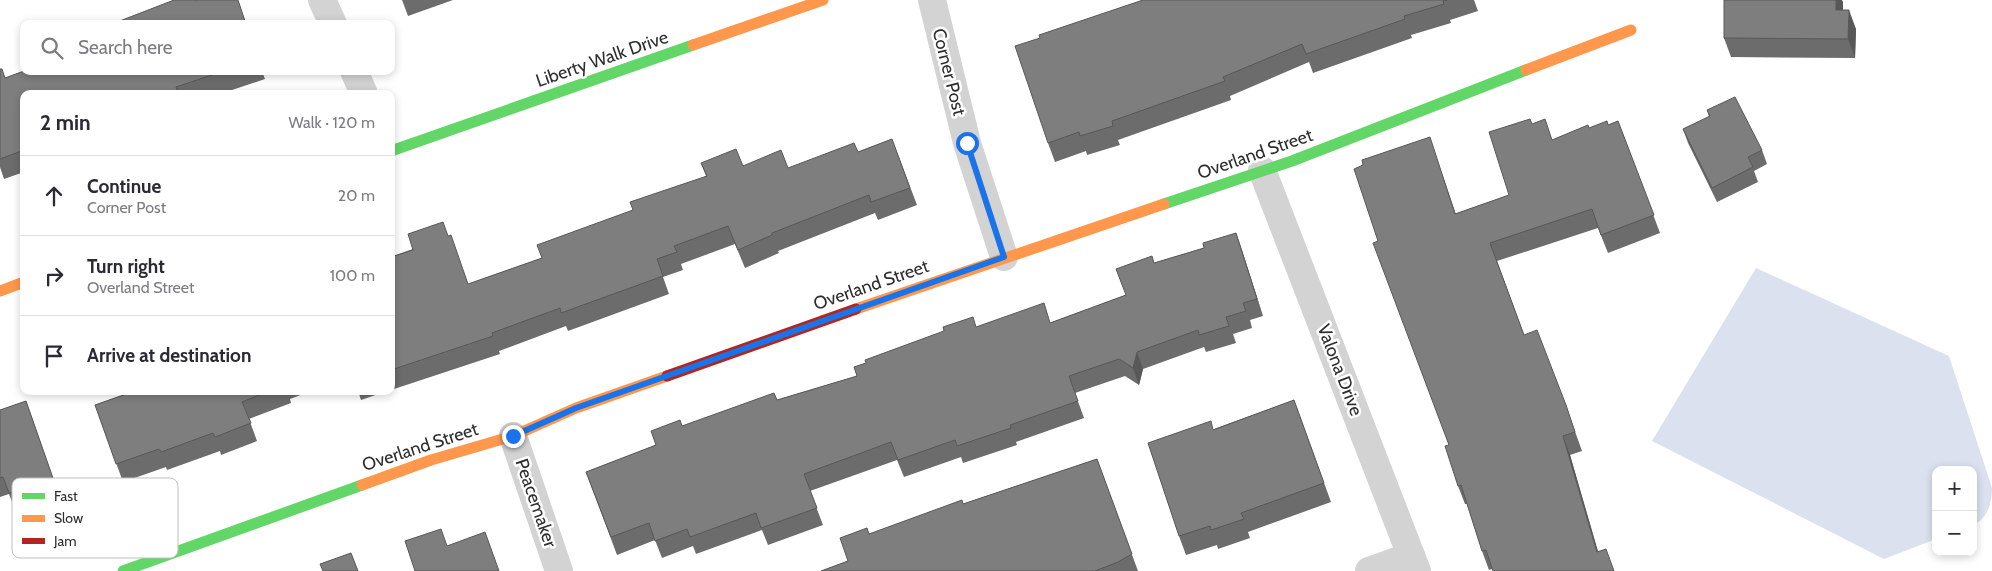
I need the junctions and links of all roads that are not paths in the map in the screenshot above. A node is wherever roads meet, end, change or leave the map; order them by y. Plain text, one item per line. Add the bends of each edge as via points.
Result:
1 (322, 0) edge
2 (824, 0) edge
3 (932, 0) edge
4 (331, 20) edge
5 (1631, 30) dead end
6 (356, 75) edge
7 (362, 90) edge
8 (395, 151) edge
9 (1262, 170) junction
10 (1004, 257) junction
11 (20, 283) edge
12 (0, 290) edge
13 (513, 436) junction
14 (178, 551) edge
15 (159, 558) edge
16 (1414, 564) edge
17 (123, 571) edge
18 (560, 571) edge
19 (1368, 571) edge

1 - 4 street
2 - 8 street, Liberty Walk Drive
3 - 10 street, Corner Post via 967,143
5 - 9 street, Overland Street
6 - 7 street
9 - 10 street, Overland Street
9 - 16 street, Valona Drive
10 - 13 street, Overland Street via 586,405
11 - 12 street
13 - 14 street, Overland Street via 431,460
13 - 18 street, Peacemaker
15 - 17 street, Overland Street
16 - 19 street

